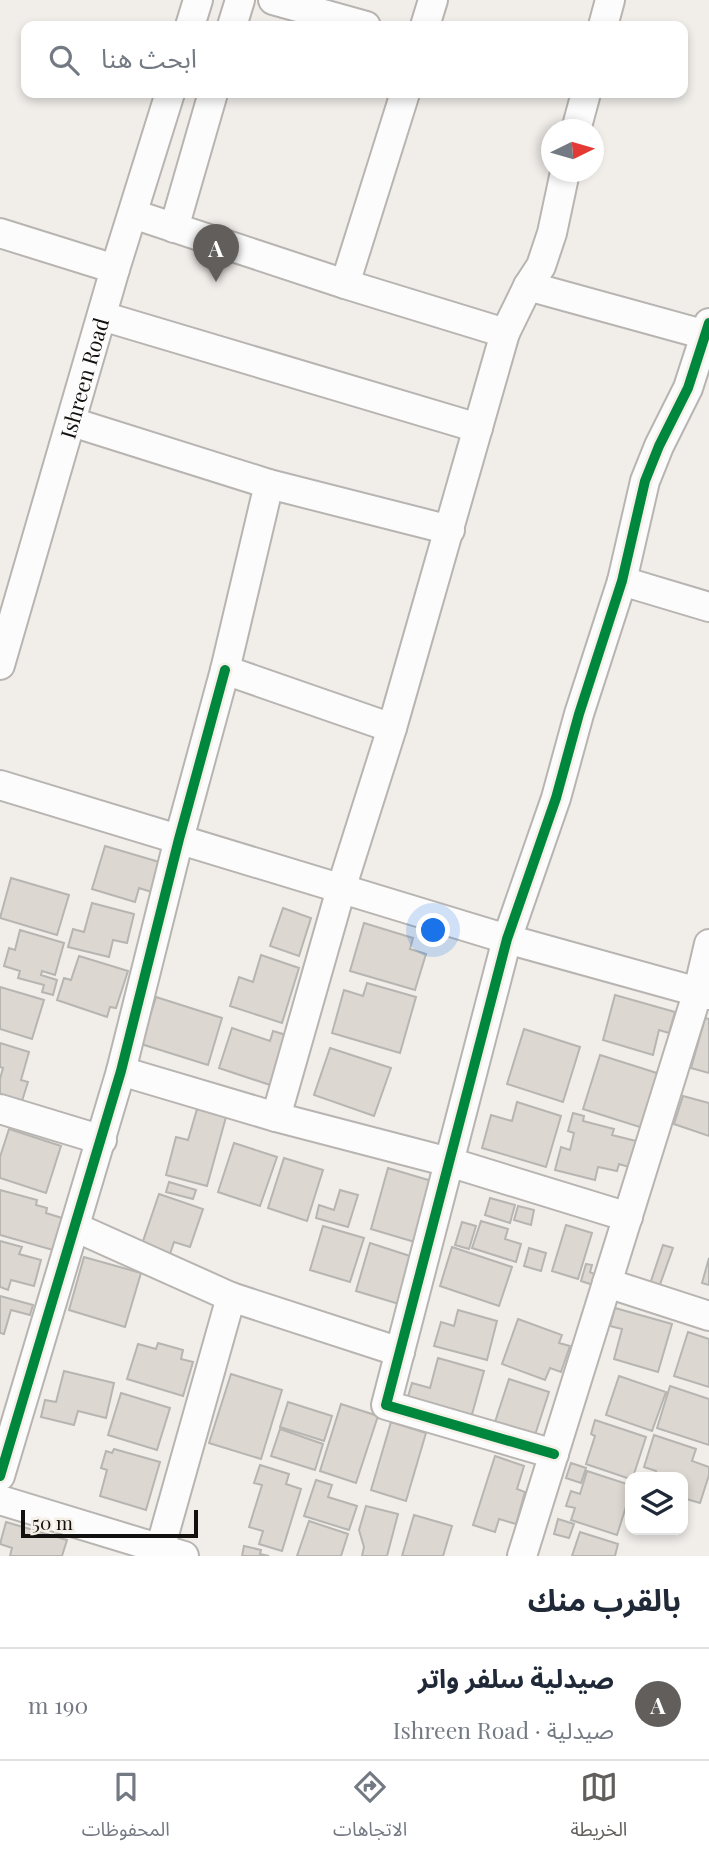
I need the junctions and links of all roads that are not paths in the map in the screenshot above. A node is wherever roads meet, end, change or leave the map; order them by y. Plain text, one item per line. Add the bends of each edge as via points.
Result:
1 (198, 0) edge
2 (240, 0) edge
3 (273, 0) edge
4 (433, 0) edge
5 (610, 0) edge
6 (192, 21) edge
7 (234, 21) edge
8 (348, 21) edge
9 (427, 21) edge
10 (604, 21) edge
11 (168, 98) edge
12 (212, 98) edge
13 (403, 98) edge
14 (585, 98) edge
15 (579, 119) edge
16 (563, 182) edge
17 (133, 214) junction
18 (174, 228) junction
19 (0, 233) edge
20 (116, 269) junction
21 (345, 284) junction
22 (528, 285) junction
23 (102, 316) junction
24 (707, 329) edge
25 (505, 333) junction
26 (698, 391) edge
27 (72, 422) junction
28 (478, 428) junction
29 (269, 484) junction
30 (450, 530) junction
31 (622, 581) junction
32 (709, 607) edge
33 (0, 664) edge
34 (225, 670) junction
35 (392, 728) junction
36 (0, 785) edge
37 (179, 839) junction
38 (341, 889) junction
39 (507, 939) junction
40 (709, 944) edge
41 (703, 993) edge
42 (121, 1071) junction
43 (0, 1109) edge
44 (276, 1117) junction
45 (102, 1140) junction
46 (449, 1162) junction
47 (628, 1217) junction
48 (75, 1227) junction
49 (607, 1283) junction
50 (231, 1297) junction
51 (709, 1317) edge
52 (400, 1352) junction
53 (554, 1454) junction
54 (0, 1476) edge
55 (0, 1500) edge
56 (167, 1554) edge
57 (523, 1556) edge

1 - 6 street
2 - 7 street
3 - 8 street
4 - 9 street
5 - 10 street
11 - 17 street, Ishreen Road
12 - 18 street
13 - 21 street
14 - 15 street
16 - 22 street via 541,266
17 - 18 street
17 - 20 street, Ishreen Road
18 - 21 street
19 - 20 street
20 - 23 street, Ishreen Road
21 - 25 street
22 - 24 street
22 - 25 street
23 - 27 street, Ishreen Road
23 - 28 street
24 - 26 street
25 - 28 street
26 - 31 street via 659,446 645,481
27 - 29 street
27 - 33 street, Ishreen Road
28 - 30 street
29 - 30 street
29 - 34 street
30 - 35 street
31 - 32 street
31 - 39 street
34 - 35 street
34 - 37 street
35 - 38 street
36 - 37 street
37 - 38 street
37 - 42 street
38 - 39 street
38 - 44 street
39 - 41 street
39 - 46 street
40 - 41 street
41 - 47 street
42 - 44 street
42 - 45 street
43 - 45 street
44 - 46 street
45 - 48 street
46 - 47 street
46 - 52 street
47 - 49 street
48 - 50 street
48 - 54 street
49 - 51 street
49 - 53 street
50 - 52 street
50 - 56 street
52 - 53 street via 386,1405
53 - 57 street
55 - 56 street

